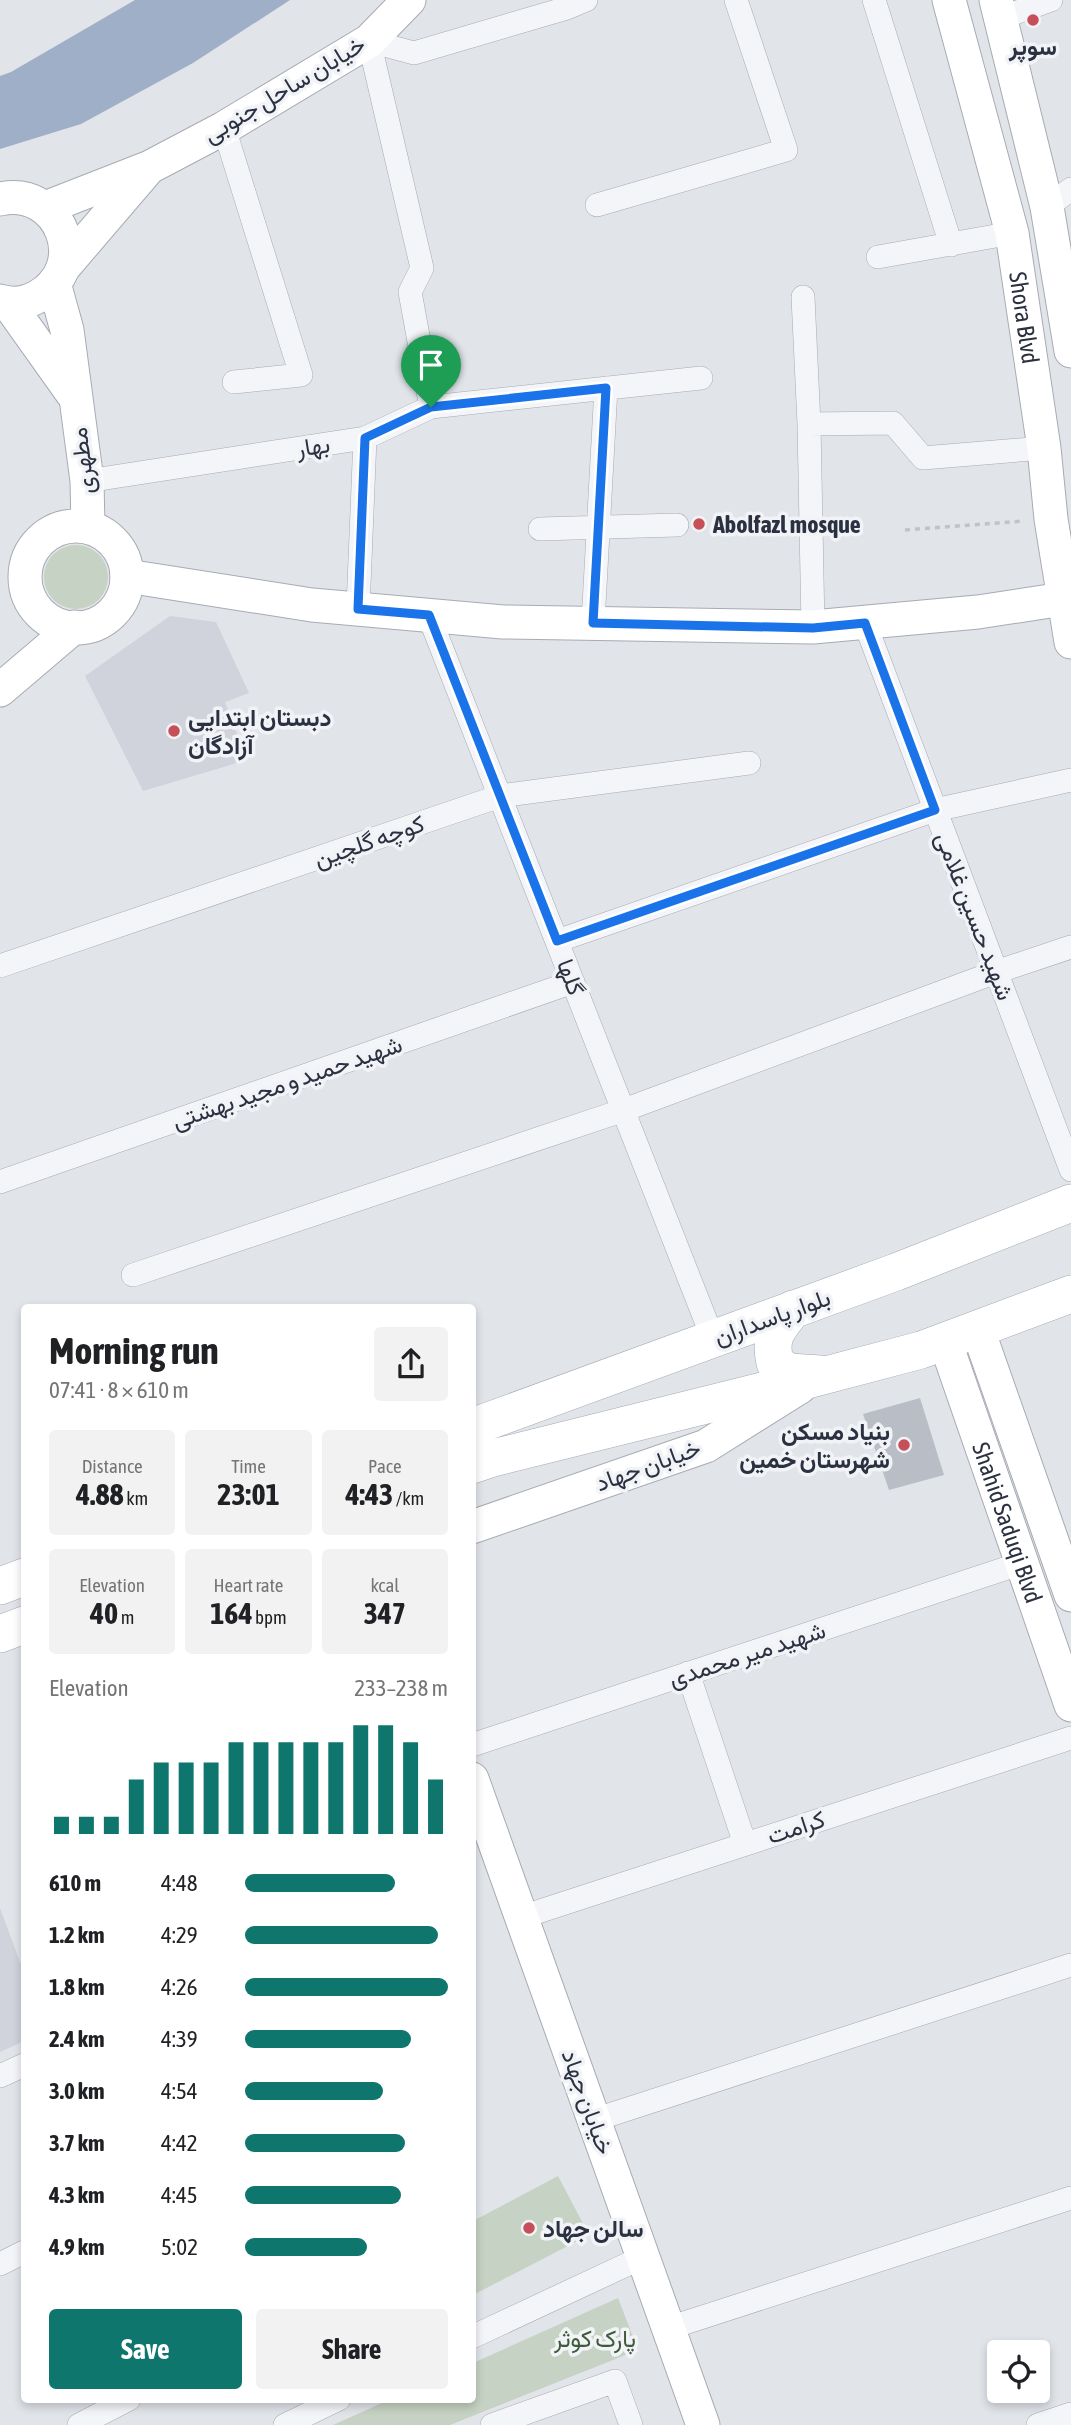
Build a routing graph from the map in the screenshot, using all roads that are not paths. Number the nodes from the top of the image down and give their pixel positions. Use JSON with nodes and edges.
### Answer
{"nodes":[{"id":1,"x":409,"y":0,"type":"edge"},
{"id":2,"x":586,"y":0,"type":"edge"},
{"id":3,"x":736,"y":0,"type":"edge"},
{"id":4,"x":874,"y":0,"type":"edge"},
{"id":5,"x":949,"y":0,"type":"edge"},
{"id":6,"x":1051,"y":0,"type":"edge"},
{"id":7,"x":998,"y":9,"type":"edge"},
{"id":8,"x":369,"y":41,"type":"junction"},
{"id":9,"x":224,"y":128,"type":"junction"},
{"id":10,"x":150,"y":167,"type":"junction"},
{"id":11,"x":1059,"y":198,"type":"edge"},
{"id":12,"x":0,"y":199,"type":"edge"},
{"id":13,"x":597,"y":205,"type":"dead end"},
{"id":14,"x":45,"y":208,"type":"junction"},
{"id":15,"x":1012,"y":233,"type":"junction"},
{"id":16,"x":951,"y":245,"type":"junction"},
{"id":17,"x":878,"y":257,"type":"dead end"},
{"id":18,"x":59,"y":275,"type":"junction"},
{"id":19,"x":803,"y":297,"type":"dead end"},
{"id":20,"x":4,"y":302,"type":"edge"},
{"id":21,"x":1067,"y":306,"type":"edge"},
{"id":22,"x":1071,"y":351,"type":"edge"},
{"id":23,"x":701,"y":378,"type":"dead end"},
{"id":24,"x":234,"y":382,"type":"dead end"},
{"id":25,"x":606,"y":388,"type":"junction"},
{"id":26,"x":74,"y":395,"type":"junction"},
{"id":27,"x":431,"y":407,"type":"junction"},
{"id":28,"x":808,"y":424,"type":"junction"},
{"id":29,"x":365,"y":438,"type":"junction"},
{"id":30,"x":1044,"y":448,"type":"junction"},
{"id":31,"x":87,"y":481,"type":"junction"},
{"id":32,"x":677,"y":525,"type":"dead end"},
{"id":33,"x":88,"y":527,"type":"junction"},
{"id":34,"x":598,"y":527,"type":"junction"},
{"id":35,"x":540,"y":529,"type":"dead end"},
{"id":36,"x":25,"y":571,"type":"junction"},
{"id":37,"x":127,"y":576,"type":"junction"},
{"id":38,"x":0,"y":599,"type":"edge"},
{"id":39,"x":1063,"y":599,"type":"junction"},
{"id":40,"x":358,"y":609,"type":"junction"},
{"id":41,"x":429,"y":615,"type":"junction"},
{"id":42,"x":593,"y":623,"type":"junction"},
{"id":43,"x":865,"y":623,"type":"junction"},
{"id":44,"x":74,"y":628,"type":"junction"},
{"id":45,"x":813,"y":628,"type":"junction"},
{"id":46,"x":1071,"y":642,"type":"edge"},
{"id":47,"x":0,"y":691,"type":"edge"},
{"id":48,"x":749,"y":763,"type":"dead end"},
{"id":49,"x":1071,"y":780,"type":"edge"},
{"id":50,"x":500,"y":796,"type":"junction"},
{"id":51,"x":935,"y":810,"type":"junction"},
{"id":52,"x":557,"y":941,"type":"junction"},
{"id":53,"x":1071,"y":947,"type":"edge"},
{"id":54,"x":0,"y":966,"type":"edge"},
{"id":55,"x":996,"y":972,"type":"junction"},
{"id":56,"x":573,"y":982,"type":"junction"},
{"id":57,"x":624,"y":1110,"type":"junction"},
{"id":58,"x":1071,"y":1170,"type":"edge"},
{"id":59,"x":0,"y":1182,"type":"edge"},
{"id":60,"x":1071,"y":1203,"type":"edge"},
{"id":61,"x":133,"y":1275,"type":"dead end"},
{"id":62,"x":1071,"y":1294,"type":"edge"},
{"id":63,"x":793,"y":1309,"type":"junction"},
{"id":64,"x":962,"y":1335,"type":"junction"},
{"id":65,"x":713,"y":1339,"type":"junction"},
{"id":66,"x":655,"y":1360,"type":"junction"},
{"id":67,"x":820,"y":1377,"type":"junction"},
{"id":68,"x":665,"y":1416,"type":"junction"},
{"id":69,"x":476,"y":1426,"type":"edge"},
{"id":70,"x":476,"y":1464,"type":"edge"},
{"id":71,"x":476,"y":1526,"type":"edge"},
{"id":72,"x":1063,"y":1548,"type":"edge"},
{"id":73,"x":1022,"y":1563,"type":"junction"},
{"id":74,"x":21,"y":1578,"type":"edge"},
{"id":75,"x":0,"y":1586,"type":"edge"},
{"id":76,"x":1071,"y":1595,"type":"edge"},
{"id":77,"x":21,"y":1626,"type":"edge"},
{"id":78,"x":0,"y":1634,"type":"edge"},
{"id":79,"x":688,"y":1673,"type":"junction"},
{"id":80,"x":1071,"y":1705,"type":"edge"},
{"id":81,"x":1071,"y":1738,"type":"edge"},
{"id":82,"x":476,"y":1744,"type":"edge"},
{"id":83,"x":476,"y":1790,"type":"edge"},
{"id":84,"x":746,"y":1844,"type":"junction"},
{"id":85,"x":522,"y":1917,"type":"junction"},
{"id":86,"x":1071,"y":1965,"type":"edge"},
{"id":87,"x":21,"y":2066,"type":"edge"},
{"id":88,"x":0,"y":2076,"type":"edge"},
{"id":89,"x":594,"y":2120,"type":"junction"},
{"id":90,"x":1071,"y":2198,"type":"edge"},
{"id":91,"x":21,"y":2254,"type":"edge"},
{"id":92,"x":643,"y":2257,"type":"junction"},
{"id":93,"x":0,"y":2264,"type":"edge"},
{"id":94,"x":669,"y":2328,"type":"junction"},
{"id":95,"x":476,"y":2335,"type":"edge"},
{"id":96,"x":121,"y":2403,"type":"edge"},
{"id":97,"x":332,"y":2403,"type":"edge"},
{"id":98,"x":1071,"y":2414,"type":"edge"},
{"id":99,"x":79,"y":2425,"type":"edge"},
{"id":100,"x":285,"y":2425,"type":"edge"},
{"id":101,"x":492,"y":2425,"type":"edge"},
{"id":102,"x":631,"y":2425,"type":"edge"},
{"id":103,"x":703,"y":2425,"type":"edge"},
{"id":104,"x":1038,"y":2425,"type":"edge"}],
"edges":[{"from":1,"to":8,"type":"street","name":"خیابان ساحل جنوبی"},
{"from":2,"to":8,"type":"street"},
{"from":3,"to":13,"type":"street"},
{"from":4,"to":16,"type":"street"},
{"from":5,"to":15,"type":"street","name":"Shora Blvd"},
{"from":6,"to":7,"type":"street"},
{"from":7,"to":11,"type":"street","name":"Shora Blvd"},
{"from":8,"to":9,"type":"street","name":"خیابان ساحل جنوبی"},
{"from":8,"to":27,"type":"street"},
{"from":9,"to":10,"type":"street","name":"خیابان ساحل جنوبی"},
{"from":9,"to":24,"type":"street"},
{"from":10,"to":14,"type":"street","name":"خیابان ساحل جنوبی"},
{"from":10,"to":18,"type":"street"},
{"from":11,"to":21,"type":"street","name":"Shora Blvd"},
{"from":12,"to":14,"type":"street"},
{"from":14,"to":18,"type":"street","name":"مطهری"},
{"from":15,"to":16,"type":"street"},
{"from":15,"to":30,"type":"street","name":"Shora Blvd"},
{"from":16,"to":17,"type":"street"},
{"from":18,"to":20,"type":"street"},
{"from":18,"to":26,"type":"street","name":"مطهری"},
{"from":19,"to":28,"type":"street"},
{"from":20,"to":26,"type":"street","name":"مطهری"},
{"from":21,"to":22,"type":"street","name":"Shora Blvd"},
{"from":23,"to":25,"type":"street","name":"بهار"},
{"from":25,"to":27,"type":"street","name":"بهار"},
{"from":25,"to":34,"type":"street"},
{"from":26,"to":31,"type":"street","name":"مطهری"},
{"from":27,"to":29,"type":"street","name":"بهار"},
{"from":28,"to":30,"type":"street"},
{"from":28,"to":45,"type":"street"},
{"from":29,"to":31,"type":"street","name":"بهار"},
{"from":29,"to":40,"type":"street"},
{"from":30,"to":39,"type":"street","name":"Shora Blvd"},
{"from":31,"to":33,"type":"street","name":"مطهری"},
{"from":32,"to":34,"type":"street"},
{"from":33,"to":36,"type":"street"},
{"from":33,"to":37,"type":"street"},
{"from":34,"to":35,"type":"street"},
{"from":34,"to":42,"type":"street"},
{"from":36,"to":38,"type":"street"},
{"from":36,"to":44,"type":"street"},
{"from":37,"to":40,"type":"street"},
{"from":37,"to":44,"type":"street"},
{"from":39,"to":43,"type":"street"},
{"from":39,"to":46,"type":"street","name":"Shora Blvd"},
{"from":40,"to":41,"type":"street"},
{"from":41,"to":42,"type":"street"},
{"from":41,"to":50,"type":"street","name":"گلها"},
{"from":42,"to":45,"type":"street"},
{"from":43,"to":45,"type":"street"},
{"from":43,"to":51,"type":"street","name":"شهید حسین غلامی"},
{"from":44,"to":47,"type":"street"},
{"from":48,"to":50,"type":"street","name":"کوچه گلچین"},
{"from":49,"to":51,"type":"street"},
{"from":50,"to":52,"type":"street","name":"گلها"},
{"from":50,"to":54,"type":"street","name":"کوچه گلچین"},
{"from":51,"to":52,"type":"street"},
{"from":51,"to":55,"type":"street","name":"شهید حسین غلامی"},
{"from":52,"to":56,"type":"street","name":"گلها"},
{"from":53,"to":55,"type":"street"},
{"from":55,"to":57,"type":"street"},
{"from":55,"to":58,"type":"street","name":"شهید حسین غلامی"},
{"from":56,"to":57,"type":"street","name":"گلها"},
{"from":56,"to":59,"type":"street","name":"شهید حمید و مجید بهشتی"},
{"from":57,"to":61,"type":"street"},
{"from":57,"to":65,"type":"street","name":"گلها"},
{"from":60,"to":63,"type":"main road","name":"بلوار پاسداران"},
{"from":62,"to":64,"type":"main road"},
{"from":63,"to":65,"type":"main road","name":"بلوار پاسداران"},
{"from":63,"to":67,"type":"main road"},
{"from":64,"to":67,"type":"main road"},
{"from":64,"to":72,"type":"street","name":"Shahid Saduqi Blvd"},
{"from":64,"to":73,"type":"street","name":"Shahid Saduqi Blvd"},
{"from":65,"to":66,"type":"main road","name":"بلوار پاسداران"},
{"from":66,"to":68,"type":"main road"},
{"from":66,"to":69,"type":"main road","name":"بلوار پاسداران"},
{"from":67,"to":68,"type":"main road"},
{"from":67,"to":71,"type":"street","name":"خیابان جهاد"},
{"from":68,"to":70,"type":"main road"},
{"from":72,"to":76,"type":"street","name":"Shahid Saduqi Blvd"},
{"from":73,"to":79,"type":"street","name":"شهید میر محمدی"},
{"from":73,"to":80,"type":"street","name":"Shahid Saduqi Blvd"},
{"from":74,"to":75,"type":"main road"},
{"from":77,"to":78,"type":"main road"},
{"from":79,"to":82,"type":"street","name":"شهید میر محمدی"},
{"from":79,"to":84,"type":"street"},
{"from":81,"to":84,"type":"street","name":"کرامت"},
{"from":83,"to":85,"type":"street","name":"خیابان جهاد"},
{"from":84,"to":85,"type":"street","name":"کرامت"},
{"from":85,"to":89,"type":"street","name":"خیابان جهاد"},
{"from":86,"to":89,"type":"street"},
{"from":87,"to":88,"type":"street"},
{"from":89,"to":92,"type":"street","name":"خیابان جهاد"},
{"from":90,"to":94,"type":"street"},
{"from":91,"to":93,"type":"street"},
{"from":92,"to":94,"type":"street","name":"خیابان جهاد"},
{"from":92,"to":95,"type":"street"},
{"from":94,"to":103,"type":"street","name":"خیابان جهاد"},
{"from":96,"to":99,"type":"street"},
{"from":97,"to":100,"type":"street"},
{"from":98,"to":104,"type":"street"},
{"from":101,"to":102,"type":"street"}]}
